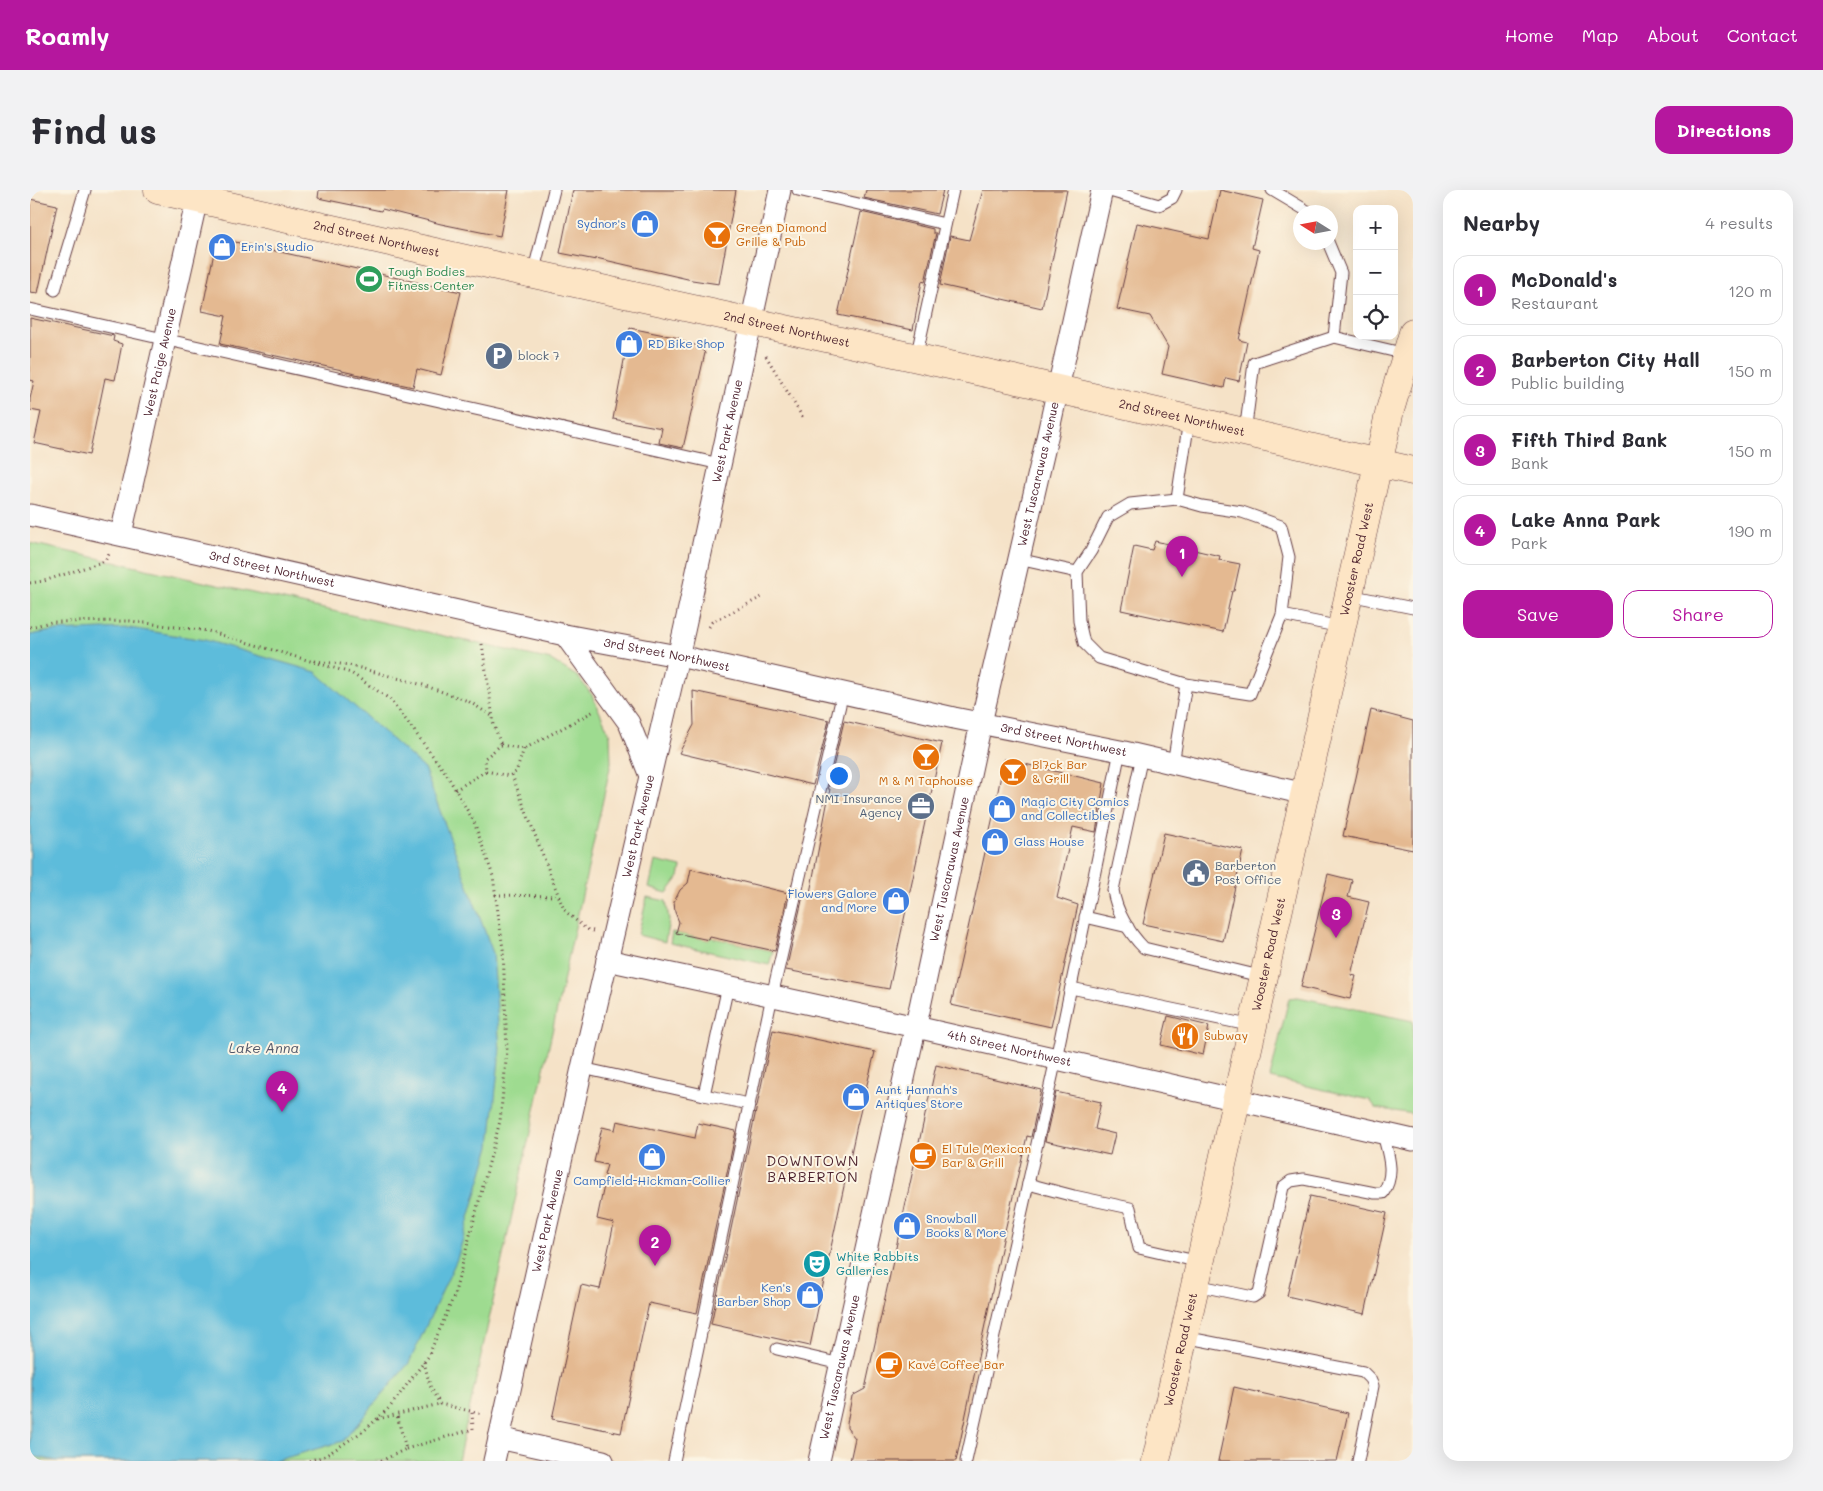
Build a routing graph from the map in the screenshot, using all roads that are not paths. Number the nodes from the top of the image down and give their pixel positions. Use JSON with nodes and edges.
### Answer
{"nodes":[{"id":1,"x":85,"y":190,"type":"edge"},
{"id":2,"x":158,"y":190,"type":"edge"},
{"id":3,"x":554,"y":190,"type":"edge"},
{"id":4,"x":780,"y":190,"type":"edge"},
{"id":5,"x":798,"y":190,"type":"edge"},
{"id":6,"x":952,"y":190,"type":"edge"},
{"id":7,"x":1102,"y":190,"type":"edge"},
{"id":8,"x":1106,"y":190,"type":"edge"},
{"id":9,"x":1176,"y":190,"type":"edge"},
{"id":10,"x":1272,"y":190,"type":"edge"},
{"id":11,"x":198,"y":194,"type":"edge"},
{"id":12,"x":1297,"y":205,"type":"edge"},
{"id":13,"x":945,"y":224,"type":"junction"},
{"id":14,"x":1331,"y":250,"type":"edge"},
{"id":15,"x":533,"y":274,"type":"junction"},
{"id":16,"x":55,"y":290,"type":"dead end"},
{"id":17,"x":30,"y":309,"type":"edge"},
{"id":18,"x":762,"y":324,"type":"junction"},
{"id":19,"x":1334,"y":337,"type":"junction"},
{"id":20,"x":166,"y":339,"type":"junction"},
{"id":21,"x":1410,"y":344,"type":"edge"},
{"id":22,"x":916,"y":358,"type":"junction"},
{"id":23,"x":1058,"y":389,"type":"junction"},
{"id":24,"x":1189,"y":420,"type":"junction"},
{"id":25,"x":1245,"y":432,"type":"junction"},
{"id":26,"x":720,"y":464,"type":"junction"},
{"id":27,"x":1378,"y":464,"type":"junction"},
{"id":28,"x":1413,"y":471,"type":"edge"},
{"id":29,"x":1177,"y":499,"type":"junction"},
{"id":30,"x":30,"y":515,"type":"edge"},
{"id":31,"x":121,"y":534,"type":"junction"},
{"id":32,"x":1018,"y":559,"type":"junction"},
{"id":33,"x":1077,"y":572,"type":"junction"},
{"id":34,"x":1349,"y":595,"type":"junction"},
{"id":35,"x":1413,"y":608,"type":"edge"},
{"id":36,"x":1282,"y":615,"type":"junction"},
{"id":37,"x":1342,"y":627,"type":"junction"},
{"id":38,"x":565,"y":635,"type":"junction"},
{"id":39,"x":688,"y":658,"type":"junction"},
{"id":40,"x":1186,"y":684,"type":"junction"},
{"id":41,"x":843,"y":692,"type":"junction"},
{"id":42,"x":981,"y":723,"type":"junction"},
{"id":43,"x":1120,"y":751,"type":"junction"},
{"id":44,"x":1142,"y":756,"type":"junction"},
{"id":45,"x":1173,"y":764,"type":"junction"},
{"id":46,"x":650,"y":776,"type":"junction"},
{"id":47,"x":1305,"y":794,"type":"junction"},
{"id":48,"x":1085,"y":917,"type":"junction"},
{"id":49,"x":1128,"y":926,"type":"junction"},
{"id":50,"x":607,"y":960,"type":"junction"},
{"id":51,"x":1264,"y":977,"type":"junction"},
{"id":52,"x":728,"y":986,"type":"junction"},
{"id":53,"x":1071,"y":988,"type":"junction"},
{"id":54,"x":772,"y":996,"type":"junction"},
{"id":55,"x":1253,"y":1026,"type":"junction"},
{"id":56,"x":916,"y":1027,"type":"junction"},
{"id":57,"x":1056,"y":1059,"type":"junction"},
{"id":58,"x":582,"y":1068,"type":"junction"},
{"id":59,"x":704,"y":1095,"type":"junction"},
{"id":60,"x":1236,"y":1101,"type":"junction"},
{"id":61,"x":749,"y":1104,"type":"junction"},
{"id":62,"x":1384,"y":1134,"type":"junction"},
{"id":63,"x":1413,"y":1140,"type":"edge"},
{"id":64,"x":1028,"y":1184,"type":"junction"},
{"id":65,"x":1198,"y":1273,"type":"junction"},
{"id":66,"x":1184,"y":1337,"type":"junction"},
{"id":67,"x":777,"y":1350,"type":"dead end"},
{"id":68,"x":841,"y":1364,"type":"junction"},
{"id":69,"x":501,"y":1429,"type":"junction"},
{"id":70,"x":494,"y":1461,"type":"edge"},
{"id":71,"x":603,"y":1461,"type":"edge"},
{"id":72,"x":674,"y":1461,"type":"edge"},
{"id":73,"x":819,"y":1461,"type":"edge"},
{"id":74,"x":966,"y":1461,"type":"edge"},
{"id":75,"x":1156,"y":1461,"type":"edge"},
{"id":76,"x":1358,"y":1461,"type":"edge"}],
"edges":[{"from":1,"to":16,"type":"lane"},
{"from":2,"to":11,"type":"street","name":"2nd Street Northwest"},
{"from":3,"to":15,"type":"lane"},
{"from":4,"to":18,"type":"street","name":"West Park Avenue"},
{"from":5,"to":13,"type":"lane"},
{"from":6,"to":13,"type":"lane"},
{"from":7,"to":23,"type":"street","name":"West Tuscarawas Avenue"},
{"from":8,"to":9,"type":"lane"},
{"from":10,"to":12,"type":"lane"},
{"from":11,"to":15,"type":"street","name":"2nd Street Northwest"},
{"from":11,"to":20,"type":"street","name":"West Paige Avenue"},
{"from":13,"to":22,"type":"lane"},
{"from":14,"to":19,"type":"lane"},
{"from":15,"to":18,"type":"street","name":"2nd Street Northwest"},
{"from":17,"to":20,"type":"lane"},
{"from":18,"to":22,"type":"street","name":"2nd Street Northwest"},
{"from":18,"to":26,"type":"street","name":"West Park Avenue"},
{"from":19,"to":21,"type":"lane"},
{"from":19,"to":25,"type":"lane"},
{"from":20,"to":26,"type":"lane"},
{"from":20,"to":31,"type":"street","name":"West Paige Avenue"},
{"from":21,"to":27,"type":"street","name":"Wooster Road West"},
{"from":22,"to":23,"type":"street","name":"2nd Street Northwest"},
{"from":23,"to":24,"type":"street","name":"2nd Street Northwest"},
{"from":23,"to":32,"type":"street","name":"West Tuscarawas Avenue"},
{"from":24,"to":25,"type":"street","name":"2nd Street Northwest"},
{"from":24,"to":29,"type":"lane"},
{"from":25,"to":27,"type":"street","name":"2nd Street Northwest"},
{"from":26,"to":39,"type":"street","name":"West Park Avenue"},
{"from":27,"to":28,"type":"street","name":"2nd Street Northwest"},
{"from":27,"to":34,"type":"street","name":"Wooster Road West"},
{"from":29,"to":33,"type":"lane"},
{"from":29,"to":36,"type":"lane"},
{"from":30,"to":31,"type":"street","name":"3rd Street Northwest"},
{"from":31,"to":38,"type":"street","name":"3rd Street Northwest"},
{"from":32,"to":33,"type":"lane"},
{"from":32,"to":42,"type":"street","name":"West Tuscarawas Avenue"},
{"from":33,"to":40,"type":"lane"},
{"from":34,"to":35,"type":"lane"},
{"from":34,"to":37,"type":"street","name":"Wooster Road West"},
{"from":36,"to":37,"type":"lane"},
{"from":36,"to":40,"type":"lane"},
{"from":37,"to":47,"type":"street","name":"Wooster Road West"},
{"from":38,"to":39,"type":"street","name":"3rd Street Northwest"},
{"from":38,"to":46,"type":"street"},
{"from":39,"to":41,"type":"street","name":"3rd Street Northwest"},
{"from":39,"to":46,"type":"street","name":"West Park Avenue"},
{"from":40,"to":45,"type":"lane"},
{"from":41,"to":42,"type":"street","name":"3rd Street Northwest"},
{"from":41,"to":54,"type":"lane"},
{"from":42,"to":43,"type":"street","name":"3rd Street Northwest"},
{"from":42,"to":56,"type":"street","name":"West Tuscarawas Avenue"},
{"from":43,"to":44,"type":"street","name":"3rd Street Northwest"},
{"from":43,"to":48,"type":"lane"},
{"from":44,"to":45,"type":"street","name":"3rd Street Northwest"},
{"from":44,"to":49,"type":"lane"},
{"from":45,"to":47,"type":"street","name":"3rd Street Northwest"},
{"from":46,"to":50,"type":"street","name":"West Park Avenue"},
{"from":47,"to":51,"type":"street","name":"Wooster Road West"},
{"from":48,"to":49,"type":"lane"},
{"from":48,"to":53,"type":"lane"},
{"from":49,"to":51,"type":"lane"},
{"from":50,"to":52,"type":"street","name":"4th Street Northwest"},
{"from":50,"to":58,"type":"street","name":"West Park Avenue"},
{"from":51,"to":55,"type":"street","name":"Wooster Road West"},
{"from":52,"to":54,"type":"street","name":"4th Street Northwest"},
{"from":52,"to":59,"type":"lane"},
{"from":53,"to":55,"type":"lane"},
{"from":53,"to":57,"type":"lane"},
{"from":54,"to":56,"type":"street","name":"4th Street Northwest"},
{"from":54,"to":61,"type":"lane"},
{"from":55,"to":60,"type":"street","name":"Wooster Road West"},
{"from":56,"to":57,"type":"street","name":"4th Street Northwest"},
{"from":56,"to":68,"type":"street","name":"West Tuscarawas Avenue"},
{"from":57,"to":60,"type":"street","name":"4th Street Northwest"},
{"from":57,"to":64,"type":"lane"},
{"from":58,"to":59,"type":"lane"},
{"from":58,"to":69,"type":"street","name":"West Park Avenue"},
{"from":59,"to":61,"type":"lane"},
{"from":60,"to":62,"type":"street","name":"4th Street Northwest"},
{"from":60,"to":65,"type":"street","name":"Wooster Road West"},
{"from":61,"to":72,"type":"lane"},
{"from":62,"to":63,"type":"street","name":"4th Street Northwest"},
{"from":62,"to":65,"type":"lane"},
{"from":64,"to":65,"type":"lane"},
{"from":64,"to":74,"type":"lane"},
{"from":65,"to":66,"type":"street","name":"Wooster Road West"},
{"from":66,"to":75,"type":"street","name":"Wooster Road West"},
{"from":66,"to":76,"type":"lane"},
{"from":67,"to":68,"type":"lane"},
{"from":68,"to":73,"type":"street","name":"West Tuscarawas Avenue"},
{"from":69,"to":70,"type":"street","name":"West Park Avenue"},
{"from":69,"to":71,"type":"street"}]}
